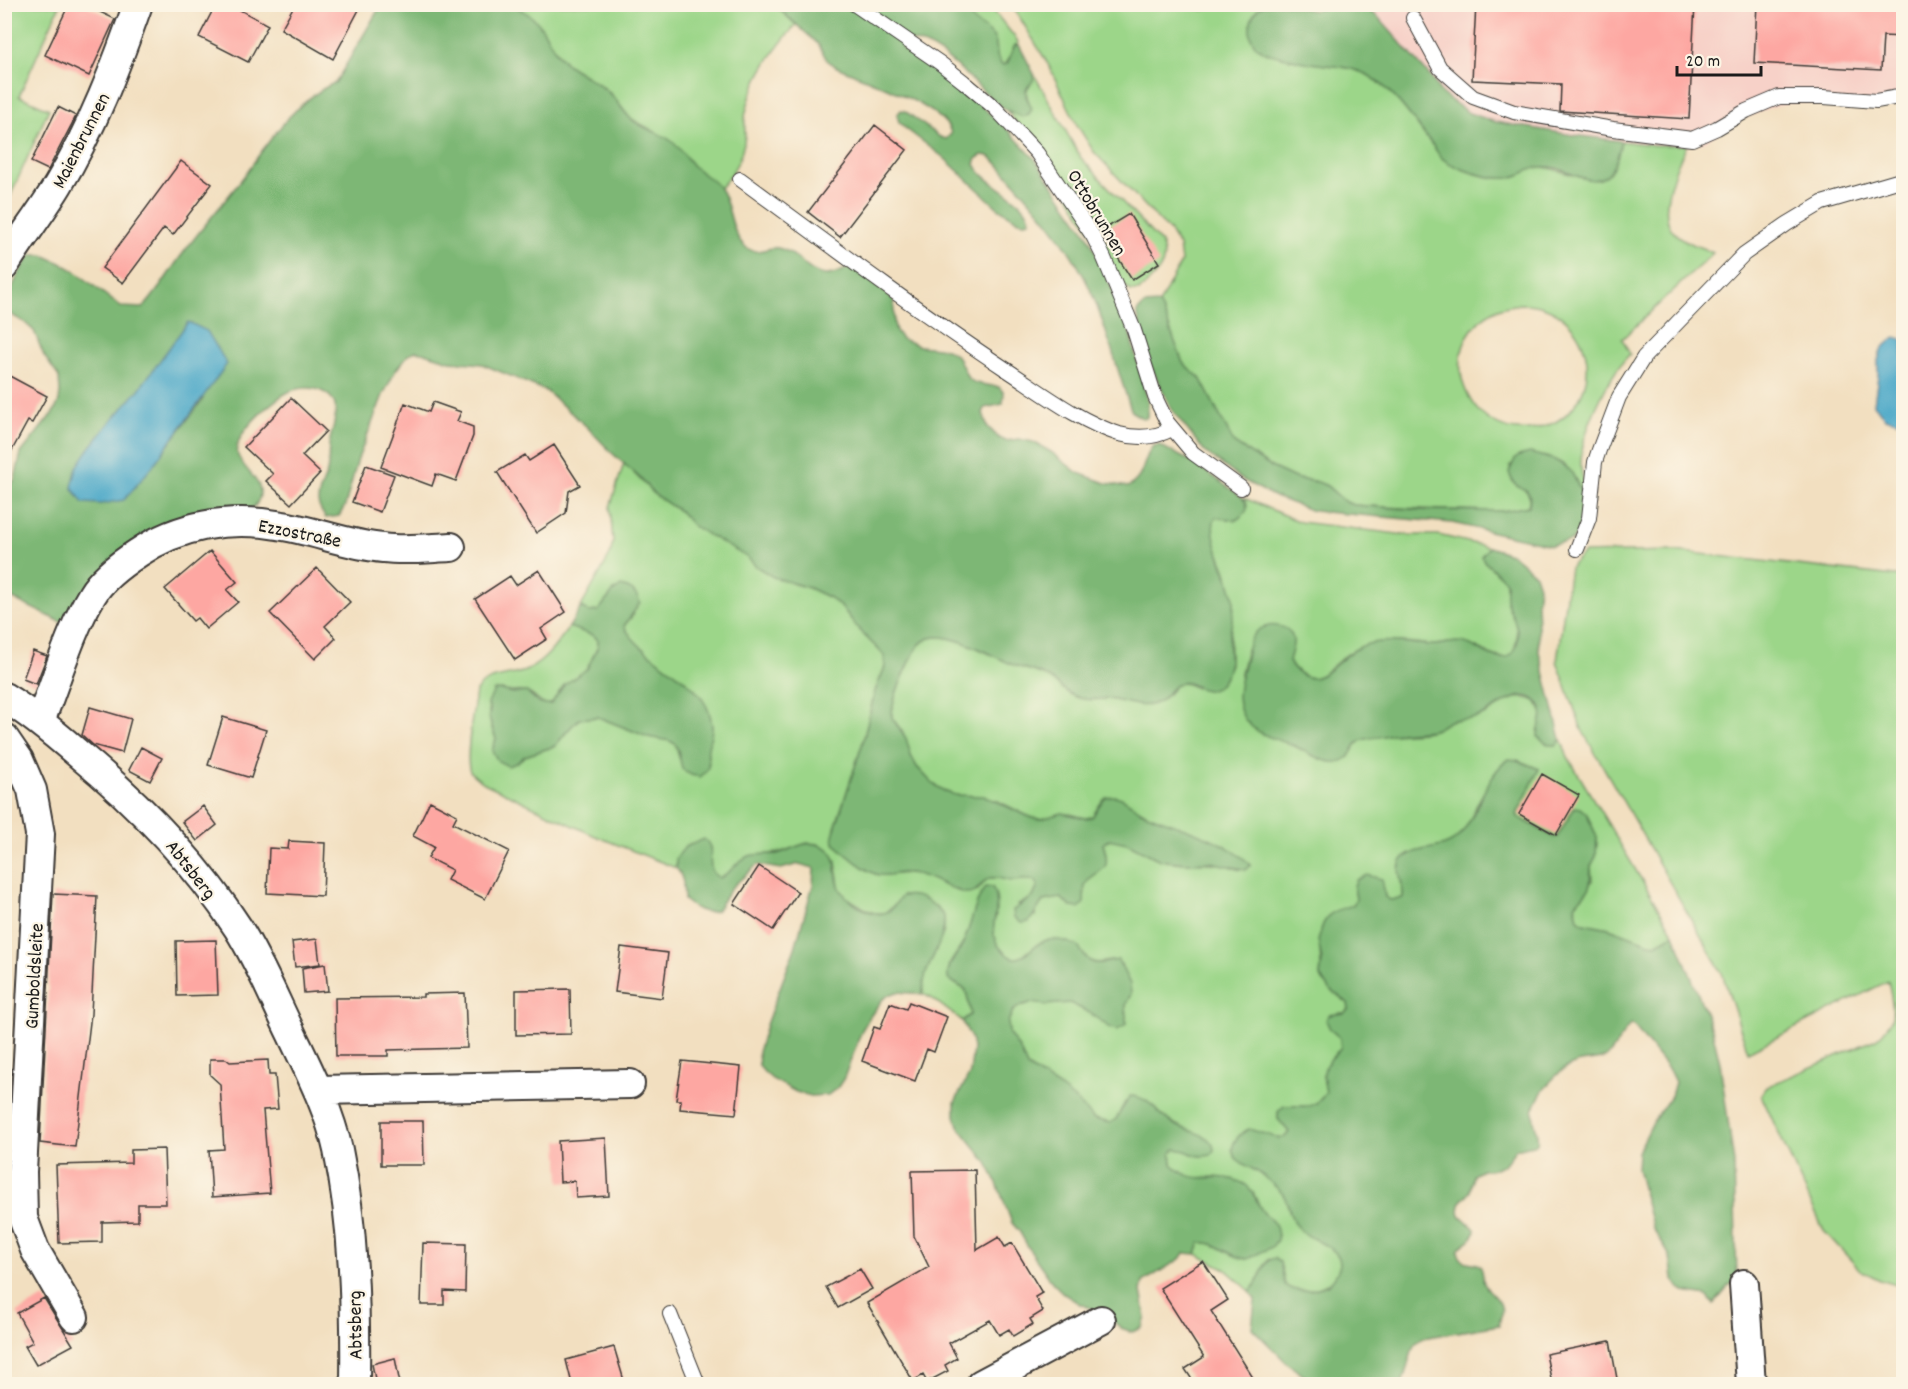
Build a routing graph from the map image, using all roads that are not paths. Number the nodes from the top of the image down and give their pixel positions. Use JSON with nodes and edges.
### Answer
{"nodes":[{"id":1,"x":138,"y":4,"type":"edge"},
{"id":2,"x":854,"y":4,"type":"edge"},
{"id":3,"x":1413,"y":18,"type":"dead end"},
{"id":4,"x":1904,"y":96,"type":"edge"},
{"id":5,"x":740,"y":179,"type":"dead end"},
{"id":6,"x":1904,"y":179,"type":"edge"},
{"id":7,"x":4,"y":266,"type":"edge"},
{"id":8,"x":1172,"y":429,"type":"junction"},
{"id":9,"x":1241,"y":488,"type":"dead end"},
{"id":10,"x":451,"y":547,"type":"dead end"},
{"id":11,"x":1577,"y":549,"type":"dead end"},
{"id":12,"x":4,"y":697,"type":"edge"},
{"id":13,"x":40,"y":721,"type":"junction"},
{"id":14,"x":4,"y":738,"type":"edge"},
{"id":15,"x":630,"y":1084,"type":"dead end"},
{"id":16,"x":318,"y":1090,"type":"junction"},
{"id":17,"x":1744,"y":1284,"type":"dead end"},
{"id":18,"x":670,"y":1314,"type":"dead end"},
{"id":19,"x":74,"y":1317,"type":"dead end"},
{"id":20,"x":1101,"y":1320,"type":"dead end"},
{"id":21,"x":355,"y":1384,"type":"edge"},
{"id":22,"x":698,"y":1384,"type":"edge"},
{"id":23,"x":981,"y":1384,"type":"edge"},
{"id":24,"x":1751,"y":1384,"type":"edge"}],
"edges":[{"from":1,"to":7,"type":"street","name":"Maienbrunnen"},
{"from":2,"to":8,"type":"lane","name":"Ottobrunnen"},
{"from":3,"to":4,"type":"lane"},
{"from":5,"to":8,"type":"lane"},
{"from":6,"to":11,"type":"lane"},
{"from":8,"to":9,"type":"lane","name":"Ottobrunnen"},
{"from":10,"to":13,"type":"street","name":"Ezzostraße"},
{"from":12,"to":13,"type":"street","name":"Abtsberg"},
{"from":13,"to":16,"type":"street","name":"Abtsberg"},
{"from":14,"to":19,"type":"street","name":"Gumboldsleite"},
{"from":15,"to":16,"type":"street"},
{"from":16,"to":21,"type":"street","name":"Abtsberg"},
{"from":17,"to":24,"type":"street"},
{"from":18,"to":22,"type":"lane"},
{"from":20,"to":23,"type":"street"}]}
